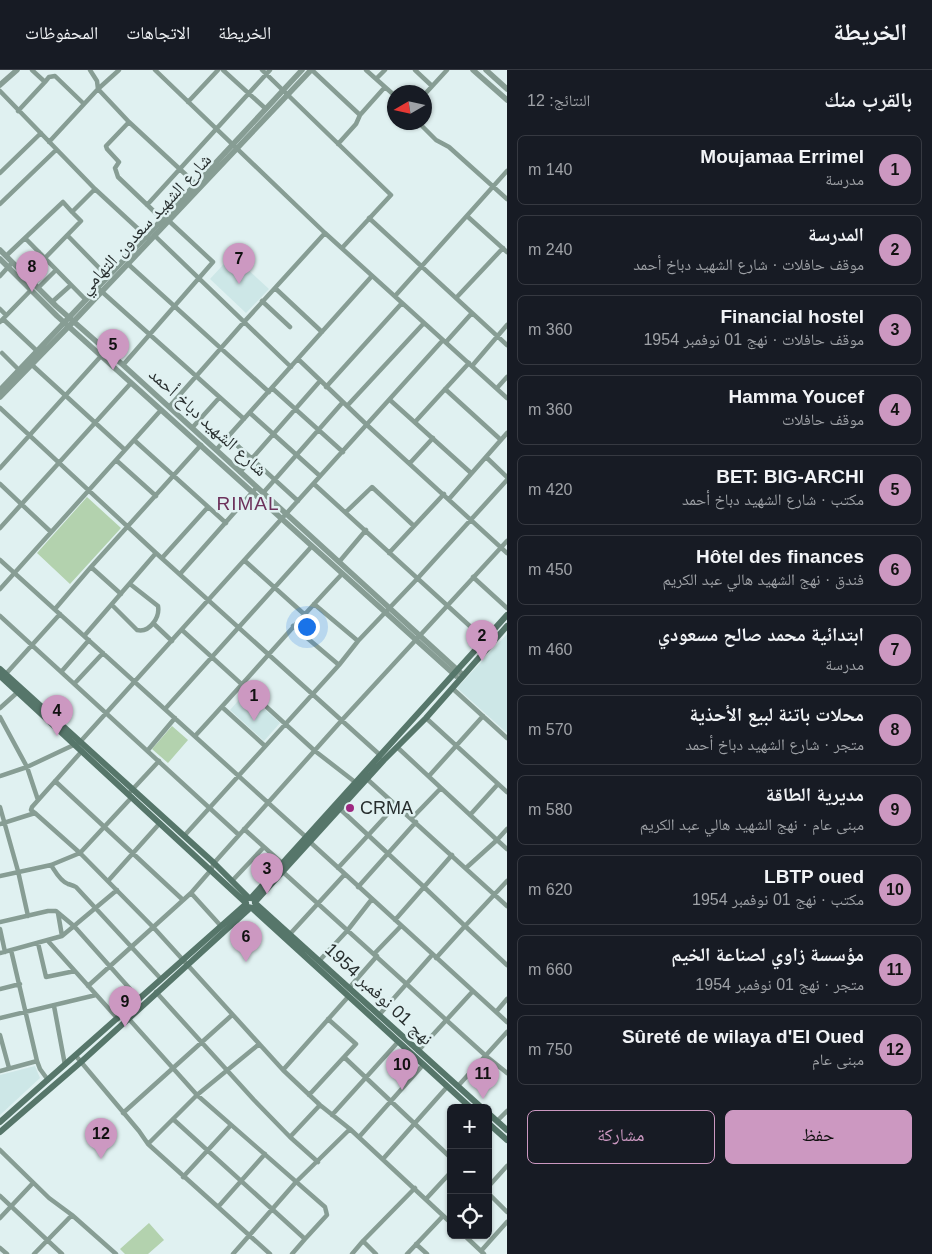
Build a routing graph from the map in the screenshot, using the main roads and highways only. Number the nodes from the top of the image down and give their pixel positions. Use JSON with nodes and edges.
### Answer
{"nodes":[{"id":1,"x":507,"y":615,"type":"edge"},
{"id":2,"x":507,"y":626,"type":"edge"},
{"id":3,"x":2,"y":674,"type":"edge"},
{"id":4,"x":458,"y":675,"type":"junction"},
{"id":5,"x":78,"y":743,"type":"junction"},
{"id":6,"x":131,"y":794,"type":"junction"},
{"id":7,"x":182,"y":839,"type":"junction"},
{"id":8,"x":308,"y":840,"type":"junction"},
{"id":9,"x":251,"y":903,"type":"junction"},
{"id":10,"x":184,"y":963,"type":"junction"},
{"id":11,"x":336,"y":981,"type":"junction"},
{"id":12,"x":466,"y":1104,"type":"edge"},
{"id":13,"x":478,"y":1104,"type":"edge"},
{"id":14,"x":0,"y":1122,"type":"edge"},
{"id":15,"x":492,"y":1125,"type":"edge"},
{"id":16,"x":492,"y":1126,"type":"edge"},
{"id":17,"x":507,"y":1130,"type":"edge"},
{"id":18,"x":0,"y":1132,"type":"edge"},
{"id":19,"x":507,"y":1140,"type":"edge"}],
"edges":[{"from":1,"to":4,"type":"main road"},
{"from":2,"to":4,"type":"main road"},
{"from":3,"to":5,"type":"main road"},
{"from":4,"to":8,"type":"main road"},
{"from":4,"to":8,"type":"main road"},
{"from":5,"to":6,"type":"main road"},
{"from":5,"to":6,"type":"main road"},
{"from":6,"to":7,"type":"main road"},
{"from":6,"to":7,"type":"main road"},
{"from":7,"to":9,"type":"main road"},
{"from":7,"to":9,"type":"main road"},
{"from":8,"to":9,"type":"main road"},
{"from":8,"to":9,"type":"main road"},
{"from":9,"to":10,"type":"main road"},
{"from":9,"to":10,"type":"main road"},
{"from":9,"to":11,"type":"main road","name":"نهج 01 نوفمبر 1954"},
{"from":9,"to":11,"type":"main road","name":"نهج 01 نوفمبر 1954"},
{"from":10,"to":14,"type":"main road"},
{"from":10,"to":18,"type":"main road"},
{"from":11,"to":12,"type":"main road","name":"نهج 01 نوفمبر 1954"},
{"from":11,"to":13,"type":"main road","name":"نهج 01 نوفمبر 1954"},
{"from":15,"to":17,"type":"main road"},
{"from":16,"to":19,"type":"main road"}]}
